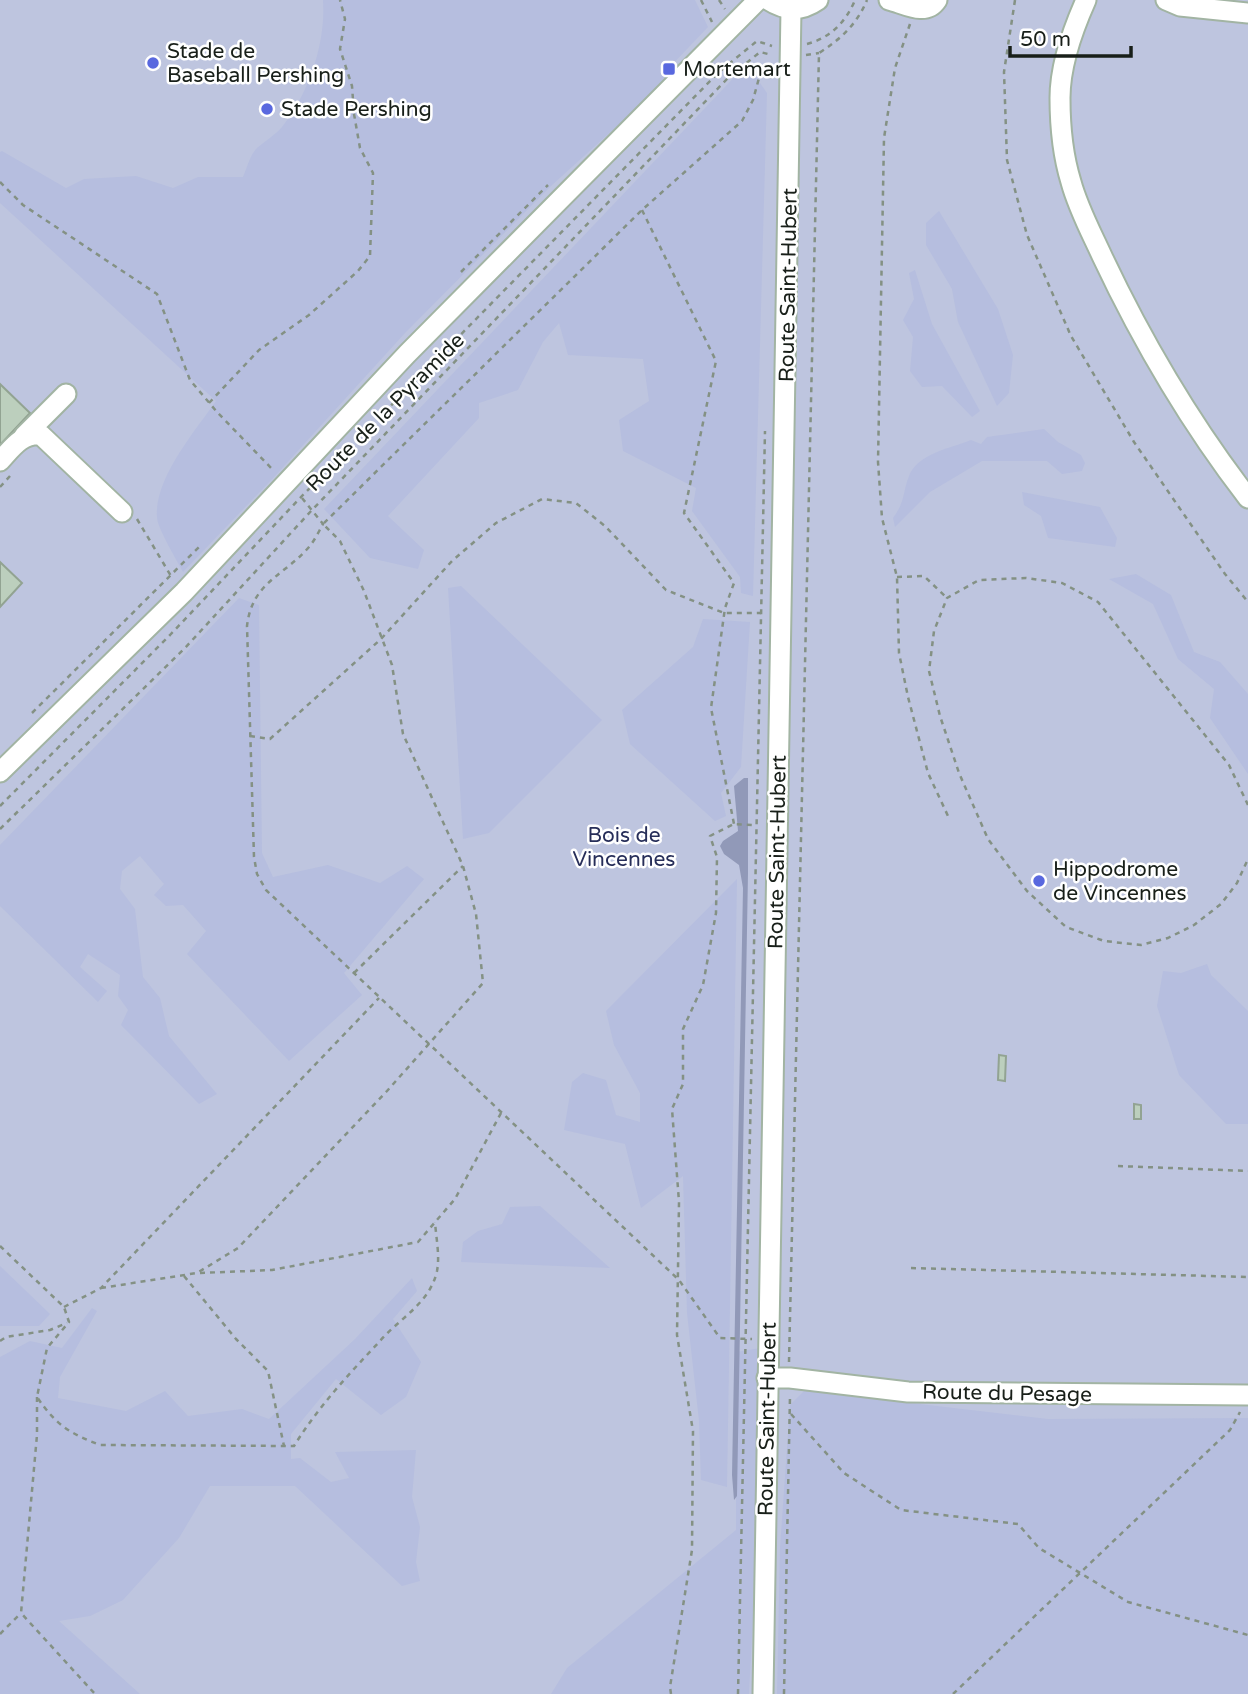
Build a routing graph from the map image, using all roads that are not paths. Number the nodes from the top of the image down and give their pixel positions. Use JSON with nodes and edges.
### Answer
{"nodes":[{"id":1,"x":758,"y":0,"type":"edge"},
{"id":2,"x":768,"y":0,"type":"edge"},
{"id":3,"x":818,"y":0,"type":"edge"},
{"id":4,"x":889,"y":0,"type":"edge"},
{"id":5,"x":937,"y":0,"type":"edge"},
{"id":6,"x":1086,"y":0,"type":"edge"},
{"id":7,"x":1166,"y":0,"type":"edge"},
{"id":8,"x":791,"y":9,"type":"junction"},
{"id":9,"x":1248,"y":13,"type":"edge"},
{"id":10,"x":66,"y":394,"type":"dead end"},
{"id":11,"x":24,"y":436,"type":"junction"},
{"id":12,"x":0,"y":461,"type":"edge"},
{"id":13,"x":1248,"y":498,"type":"edge"},
{"id":14,"x":122,"y":512,"type":"road end"},
{"id":15,"x":0,"y":772,"type":"edge"},
{"id":16,"x":767,"y":1378,"type":"junction"},
{"id":17,"x":1245,"y":1401,"type":"edge"},
{"id":18,"x":763,"y":1694,"type":"edge"}],
"edges":[{"from":1,"to":15,"type":"street","name":"Route de la Pyramide"},
{"from":2,"to":8,"type":"street"},
{"from":3,"to":8,"type":"street"},
{"from":4,"to":5,"type":"street"},
{"from":6,"to":13,"type":"street"},
{"from":7,"to":9,"type":"street"},
{"from":8,"to":16,"type":"street","name":"Route Saint-Hubert"},
{"from":10,"to":11,"type":"street"},
{"from":11,"to":12,"type":"street"},
{"from":11,"to":14,"type":"street"},
{"from":16,"to":17,"type":"street","name":"Route du Pesage"},
{"from":16,"to":18,"type":"street","name":"Route Saint-Hubert"}]}
